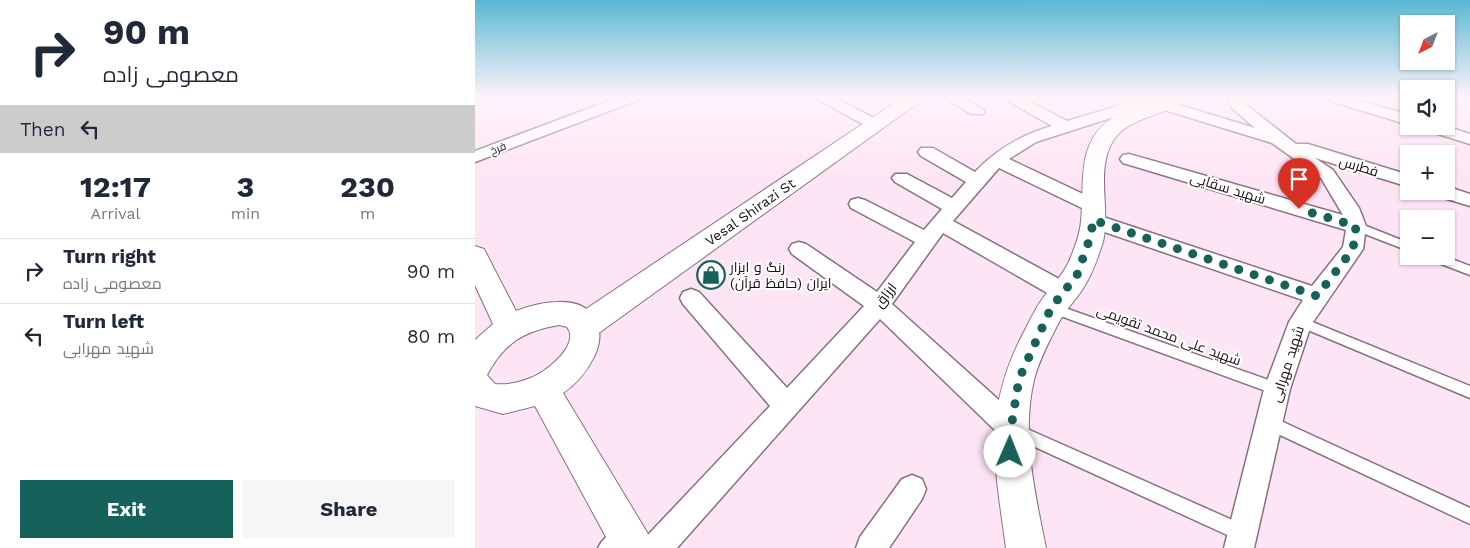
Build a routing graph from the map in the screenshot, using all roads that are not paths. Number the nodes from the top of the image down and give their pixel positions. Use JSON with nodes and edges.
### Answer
{"nodes":[{"id":1,"x":566,"y":123,"type":"edge"},
{"id":2,"x":873,"y":123,"type":"edge"},
{"id":3,"x":1058,"y":123,"type":"edge"},
{"id":4,"x":1076,"y":123,"type":"edge"},
{"id":5,"x":1118,"y":123,"type":"edge"},
{"id":6,"x":1224,"y":123,"type":"edge"},
{"id":7,"x":1258,"y":123,"type":"edge"},
{"id":8,"x":876,"y":124,"type":"joint"},
{"id":9,"x":1064,"y":126,"type":"junction"},
{"id":10,"x":1455,"y":134,"type":"edge"},
{"id":11,"x":1470,"y":139,"type":"edge"},
{"id":12,"x":1280,"y":141,"type":"junction"},
{"id":13,"x":927,"y":152,"type":"dead end"},
{"id":14,"x":475,"y":157,"type":"edge"},
{"id":15,"x":1129,"y":159,"type":"dead end"},
{"id":16,"x":996,"y":160,"type":"junction"},
{"id":17,"x":901,"y":178,"type":"dead end"},
{"id":18,"x":1400,"y":178,"type":"edge"},
{"id":19,"x":977,"y":181,"type":"junction"},
{"id":20,"x":1455,"y":195,"type":"edge"},
{"id":21,"x":1470,"y":200,"type":"edge"},
{"id":22,"x":858,"y":204,"type":"dead end"},
{"id":23,"x":1093,"y":213,"type":"junction"},
{"id":24,"x":940,"y":223,"type":"junction"},
{"id":25,"x":1356,"y":226,"type":"junction"},
{"id":26,"x":1400,"y":243,"type":"edge"},
{"id":27,"x":799,"y":249,"type":"dead end"},
{"id":28,"x":475,"y":256,"type":"edge"},
{"id":29,"x":1455,"y":265,"type":"edge"},
{"id":30,"x":1470,"y":271,"type":"edge"},
{"id":31,"x":1317,"y":296,"type":"junction"},
{"id":32,"x":691,"y":298,"type":"dead end"},
{"id":33,"x":1058,"y":300,"type":"junction"},
{"id":34,"x":879,"y":305,"type":"junction"},
{"id":35,"x":1299,"y":322,"type":"junction"},
{"id":36,"x":585,"y":326,"type":"junction"},
{"id":37,"x":510,"y":328,"type":"junction"},
{"id":38,"x":476,"y":385,"type":"edge"},
{"id":39,"x":543,"y":389,"type":"junction"},
{"id":40,"x":1277,"y":389,"type":"junction"},
{"id":41,"x":1470,"y":392,"type":"edge"},
{"id":42,"x":786,"y":405,"type":"junction"},
{"id":43,"x":1270,"y":423,"type":"junction"},
{"id":44,"x":1011,"y":428,"type":"junction"},
{"id":45,"x":912,"y":489,"type":"dead end"},
{"id":46,"x":1470,"y":516,"type":"edge"},
{"id":47,"x":1241,"y":540,"type":"edge"},
{"id":48,"x":622,"y":542,"type":"edge"},
{"id":49,"x":657,"y":548,"type":"edge"},
{"id":50,"x":871,"y":548,"type":"edge"},
{"id":51,"x":1027,"y":548,"type":"edge"}],
"edges":[{"from":1,"to":14,"type":"street","name":"فرخ"},
{"from":2,"to":8,"type":"street"},
{"from":3,"to":9,"type":"street"},
{"from":4,"to":9,"type":"street","name":"ارزاق"},
{"from":5,"to":23,"type":"street"},
{"from":6,"to":12,"type":"street","name":"فطرس"},
{"from":7,"to":12,"type":"street"},
{"from":8,"to":36,"type":"street","name":"Vesal Shirazi St"},
{"from":9,"to":16,"type":"street","name":"ارزاق"},
{"from":10,"to":11,"type":"street"},
{"from":12,"to":18,"type":"street","name":"فطرس"},
{"from":12,"to":25,"type":"street"},
{"from":13,"to":19,"type":"street"},
{"from":15,"to":25,"type":"street","name":"شهید سقایی"},
{"from":16,"to":19,"type":"street","name":"ارزاق"},
{"from":16,"to":23,"type":"street"},
{"from":17,"to":24,"type":"street"},
{"from":19,"to":24,"type":"street","name":"ارزاق"},
{"from":20,"to":21,"type":"street"},
{"from":22,"to":24,"type":"street"},
{"from":23,"to":31,"type":"street"},
{"from":23,"to":33,"type":"street"},
{"from":24,"to":33,"type":"street"},
{"from":24,"to":34,"type":"street","name":"ارزاق"},
{"from":25,"to":26,"type":"lane"},
{"from":25,"to":31,"type":"street","name":"شهید مهرابی"},
{"from":27,"to":34,"type":"street"},
{"from":28,"to":37,"type":"street"},
{"from":29,"to":30,"type":"lane"},
{"from":31,"to":35,"type":"street","name":"شهید مهرابی"},
{"from":32,"to":42,"type":"street"},
{"from":33,"to":40,"type":"lane","name":"شهید علی محمد تقویمی"},
{"from":33,"to":44,"type":"street"},
{"from":34,"to":42,"type":"street","name":"ارزاق"},
{"from":34,"to":44,"type":"street"},
{"from":35,"to":40,"type":"street","name":"شهید مهرابی"},
{"from":35,"to":41,"type":"lane"},
{"from":36,"to":37,"type":"street"},
{"from":36,"to":39,"type":"street"},
{"from":37,"to":38,"type":"street"},
{"from":38,"to":39,"type":"street"},
{"from":39,"to":48,"type":"street"},
{"from":40,"to":43,"type":"street","name":"شهید مهرابی"},
{"from":42,"to":49,"type":"street","name":"ارزاق"},
{"from":43,"to":46,"type":"lane"},
{"from":43,"to":47,"type":"street","name":"شهید مهرابی"},
{"from":44,"to":47,"type":"lane"},
{"from":44,"to":51,"type":"street"},
{"from":45,"to":50,"type":"street"}]}
